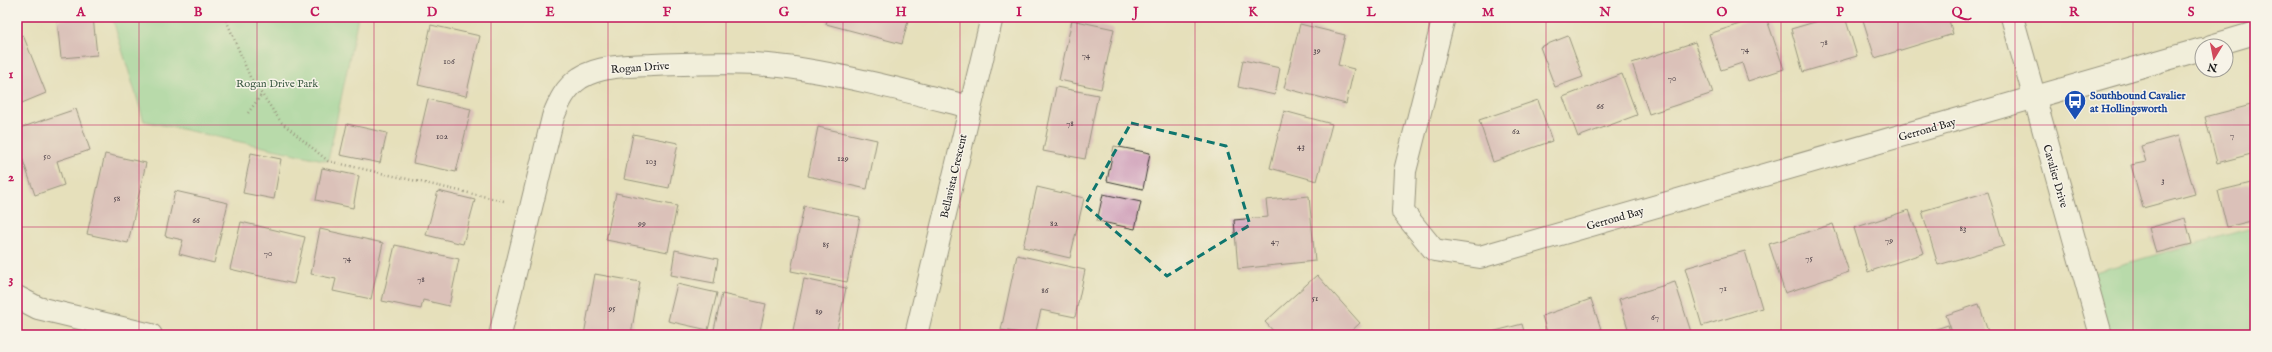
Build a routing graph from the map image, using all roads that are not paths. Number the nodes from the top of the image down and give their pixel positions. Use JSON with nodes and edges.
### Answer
{"nodes":[{"id":1,"x":992,"y":17,"type":"edge"},
{"id":2,"x":1444,"y":17,"type":"edge"},
{"id":3,"x":2012,"y":17,"type":"edge"},
{"id":4,"x":2255,"y":33,"type":"edge"},
{"id":5,"x":2234,"y":39,"type":"edge"},
{"id":6,"x":2194,"y":51,"type":"edge"},
{"id":7,"x":2034,"y":98,"type":"junction"},
{"id":8,"x":970,"y":107,"type":"junction"},
{"id":9,"x":17,"y":297,"type":"edge"},
{"id":10,"x":91,"y":328,"type":"edge"},
{"id":11,"x":151,"y":335,"type":"edge"},
{"id":12,"x":500,"y":335,"type":"edge"},
{"id":13,"x":916,"y":335,"type":"edge"},
{"id":14,"x":2101,"y":335,"type":"edge"}],
"edges":[{"from":1,"to":8,"type":"street","name":"Bellavista Crescent"},
{"from":2,"to":7,"type":"street","name":"Gerrond Bay"},
{"from":3,"to":7,"type":"street","name":"Cavalier Drive"},
{"from":4,"to":5,"type":"street"},
{"from":6,"to":7,"type":"street","name":"Gerrond Bay"},
{"from":7,"to":14,"type":"street","name":"Cavalier Drive"},
{"from":8,"to":12,"type":"street","name":"Rogan Drive"},
{"from":8,"to":13,"type":"street","name":"Bellavista Crescent"},
{"from":9,"to":10,"type":"street"},
{"from":10,"to":11,"type":"street"}]}
